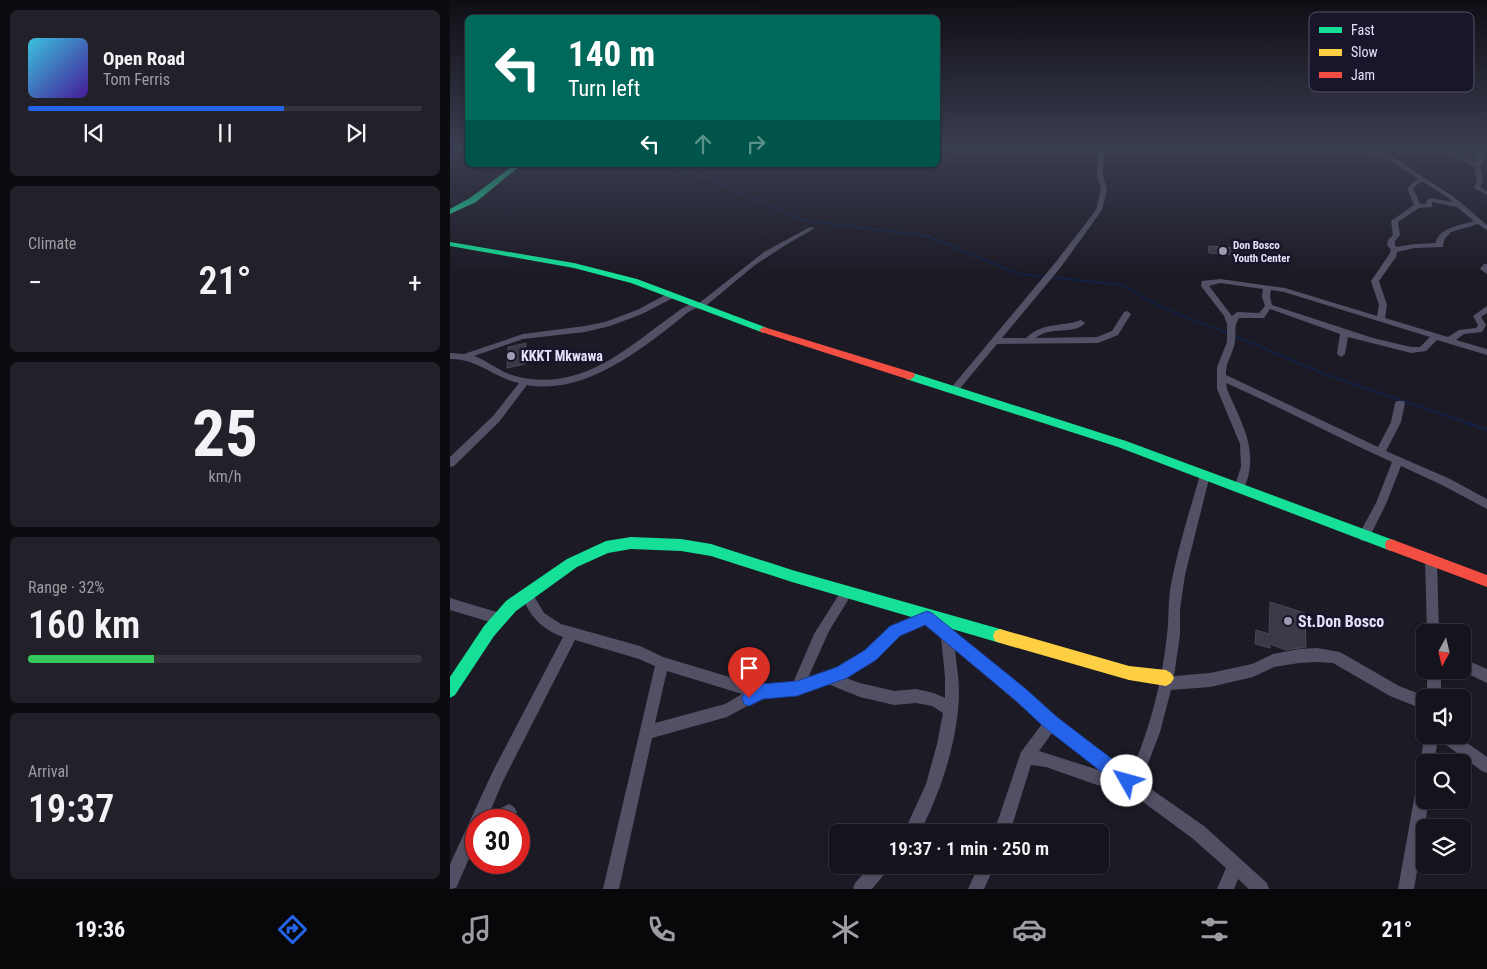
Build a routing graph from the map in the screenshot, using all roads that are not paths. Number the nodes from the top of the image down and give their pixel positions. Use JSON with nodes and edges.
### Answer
{"nodes":[{"id":1,"x":487,"y":189,"type":"edge"},
{"id":2,"x":1104,"y":189,"type":"edge"},
{"id":3,"x":1411,"y":189,"type":"edge"},
{"id":4,"x":1439,"y":189,"type":"edge"},
{"id":5,"x":1460,"y":205,"type":"junction"},
{"id":6,"x":1418,"y":206,"type":"junction"},
{"id":7,"x":450,"y":212,"type":"edge"},
{"id":8,"x":1478,"y":222,"type":"junction"},
{"id":9,"x":812,"y":228,"type":"dead end"},
{"id":10,"x":1487,"y":228,"type":"edge"},
{"id":11,"x":450,"y":244,"type":"edge"},
{"id":12,"x":1394,"y":249,"type":"junction"},
{"id":13,"x":1487,"y":266,"type":"edge"},
{"id":14,"x":1487,"y":272,"type":"edge"},
{"id":15,"x":1267,"y":287,"type":"junction"},
{"id":16,"x":670,"y":296,"type":"junction"},
{"id":17,"x":697,"y":306,"type":"junction"},
{"id":18,"x":1269,"y":306,"type":"junction"},
{"id":19,"x":1487,"y":309,"type":"edge"},
{"id":20,"x":1127,"y":314,"type":"dead end"},
{"id":21,"x":1056,"y":318,"type":"dead end"},
{"id":22,"x":1381,"y":319,"type":"junction"},
{"id":23,"x":1081,"y":323,"type":"dead end"},
{"id":24,"x":1231,"y":324,"type":"junction"},
{"id":25,"x":1047,"y":328,"type":"junction"},
{"id":26,"x":1345,"y":332,"type":"junction"},
{"id":27,"x":1435,"y":337,"type":"junction"},
{"id":28,"x":1030,"y":339,"type":"junction"},
{"id":29,"x":995,"y":341,"type":"junction"},
{"id":30,"x":1448,"y":341,"type":"junction"},
{"id":31,"x":1487,"y":352,"type":"edge"},
{"id":32,"x":1341,"y":354,"type":"dead end"},
{"id":33,"x":450,"y":356,"type":"edge"},
{"id":34,"x":466,"y":356,"type":"junction"},
{"id":35,"x":1222,"y":377,"type":"junction"},
{"id":36,"x":525,"y":382,"type":"junction"},
{"id":37,"x":954,"y":390,"type":"junction"},
{"id":38,"x":1400,"y":403,"type":"dead end"},
{"id":39,"x":1380,"y":453,"type":"junction"},
{"id":40,"x":1398,"y":461,"type":"junction"},
{"id":41,"x":450,"y":463,"type":"edge"},
{"id":42,"x":1205,"y":475,"type":"junction"},
{"id":43,"x":1239,"y":488,"type":"junction"},
{"id":44,"x":1487,"y":504,"type":"edge"},
{"id":45,"x":1364,"y":536,"type":"junction"},
{"id":46,"x":1431,"y":560,"type":"junction"},
{"id":47,"x":1487,"y":581,"type":"edge"},
{"id":48,"x":847,"y":592,"type":"junction"},
{"id":49,"x":527,"y":595,"type":"junction"},
{"id":50,"x":450,"y":604,"type":"edge"},
{"id":51,"x":924,"y":616,"type":"junction"},
{"id":52,"x":500,"y":619,"type":"junction"},
{"id":53,"x":1433,"y":624,"type":"edge"},
{"id":54,"x":571,"y":634,"type":"junction"},
{"id":55,"x":947,"y":634,"type":"junction"},
{"id":56,"x":662,"y":663,"type":"junction"},
{"id":57,"x":1471,"y":668,"type":"edge"},
{"id":58,"x":1487,"y":676,"type":"edge"},
{"id":59,"x":827,"y":677,"type":"junction"},
{"id":60,"x":1166,"y":681,"type":"junction"},
{"id":61,"x":797,"y":689,"type":"junction"},
{"id":62,"x":450,"y":690,"type":"edge"},
{"id":63,"x":761,"y":691,"type":"junction"},
{"id":64,"x":1416,"y":699,"type":"edge"},
{"id":65,"x":950,"y":709,"type":"junction"},
{"id":66,"x":1051,"y":723,"type":"junction"},
{"id":67,"x":645,"y":733,"type":"junction"},
{"id":68,"x":1456,"y":744,"type":"edge"},
{"id":69,"x":1026,"y":757,"type":"junction"},
{"id":70,"x":1487,"y":766,"type":"edge"},
{"id":71,"x":1130,"y":783,"type":"junction"},
{"id":72,"x":484,"y":809,"type":"edge"},
{"id":73,"x":1419,"y":809,"type":"edge"},
{"id":74,"x":916,"y":824,"type":"edge"},
{"id":75,"x":1005,"y":824,"type":"edge"},
{"id":76,"x":465,"y":851,"type":"edge"},
{"id":77,"x":1235,"y":868,"type":"junction"},
{"id":78,"x":874,"y":874,"type":"edge"},
{"id":79,"x":983,"y":874,"type":"edge"},
{"id":80,"x":450,"y":882,"type":"edge"},
{"id":81,"x":610,"y":889,"type":"edge"},
{"id":82,"x":861,"y":889,"type":"edge"},
{"id":83,"x":976,"y":889,"type":"edge"},
{"id":84,"x":1225,"y":889,"type":"edge"},
{"id":85,"x":1261,"y":889,"type":"edge"},
{"id":86,"x":1406,"y":889,"type":"edge"}],
"edges":[{"from":1,"to":7,"type":"street"},
{"from":2,"to":29,"type":"street"},
{"from":3,"to":6,"type":"street"},
{"from":4,"to":5,"type":"street"},
{"from":5,"to":6,"type":"street"},
{"from":5,"to":8,"type":"street"},
{"from":6,"to":12,"type":"street"},
{"from":8,"to":10,"type":"street"},
{"from":8,"to":12,"type":"street"},
{"from":9,"to":17,"type":"street"},
{"from":11,"to":16,"type":"street"},
{"from":12,"to":22,"type":"street"},
{"from":13,"to":14,"type":"street"},
{"from":15,"to":18,"type":"street"},
{"from":15,"to":22,"type":"street"},
{"from":15,"to":24,"type":"street"},
{"from":16,"to":17,"type":"street"},
{"from":16,"to":34,"type":"street"},
{"from":17,"to":36,"type":"street"},
{"from":17,"to":37,"type":"street"},
{"from":18,"to":24,"type":"street"},
{"from":18,"to":26,"type":"street"},
{"from":19,"to":30,"type":"street"},
{"from":20,"to":28,"type":"street"},
{"from":21,"to":25,"type":"street"},
{"from":22,"to":27,"type":"street"},
{"from":23,"to":25,"type":"street"},
{"from":24,"to":35,"type":"street"},
{"from":25,"to":28,"type":"street"},
{"from":26,"to":27,"type":"street"},
{"from":26,"to":32,"type":"street"},
{"from":27,"to":30,"type":"street"},
{"from":28,"to":29,"type":"street"},
{"from":29,"to":37,"type":"street"},
{"from":30,"to":31,"type":"street"},
{"from":33,"to":34,"type":"street"},
{"from":34,"to":36,"type":"street"},
{"from":35,"to":39,"type":"street"},
{"from":35,"to":43,"type":"street"},
{"from":36,"to":41,"type":"street"},
{"from":37,"to":42,"type":"street"},
{"from":38,"to":39,"type":"street"},
{"from":39,"to":40,"type":"street"},
{"from":40,"to":44,"type":"street"},
{"from":40,"to":45,"type":"street"},
{"from":42,"to":43,"type":"street"},
{"from":42,"to":60,"type":"street"},
{"from":43,"to":45,"type":"street"},
{"from":45,"to":46,"type":"street"},
{"from":46,"to":47,"type":"street"},
{"from":46,"to":53,"type":"street"},
{"from":48,"to":49,"type":"street"},
{"from":48,"to":51,"type":"street"},
{"from":48,"to":61,"type":"street"},
{"from":49,"to":52,"type":"street"},
{"from":49,"to":54,"type":"street"},
{"from":50,"to":52,"type":"street"},
{"from":51,"to":55,"type":"street"},
{"from":51,"to":59,"type":"street"},
{"from":51,"to":60,"type":"street"},
{"from":52,"to":62,"type":"street"},
{"from":54,"to":56,"type":"street"},
{"from":54,"to":72,"type":"street"},
{"from":55,"to":65,"type":"street"},
{"from":55,"to":66,"type":"street"},
{"from":56,"to":63,"type":"street"},
{"from":56,"to":67,"type":"street"},
{"from":57,"to":58,"type":"street"},
{"from":59,"to":61,"type":"street"},
{"from":59,"to":65,"type":"street"},
{"from":60,"to":64,"type":"street"},
{"from":60,"to":71,"type":"street"},
{"from":61,"to":63,"type":"street"},
{"from":63,"to":67,"type":"street"},
{"from":65,"to":74,"type":"street"},
{"from":66,"to":69,"type":"street"},
{"from":66,"to":71,"type":"street"},
{"from":67,"to":81,"type":"street"},
{"from":68,"to":70,"type":"street"},
{"from":69,"to":71,"type":"street"},
{"from":69,"to":75,"type":"street"},
{"from":71,"to":77,"type":"street"},
{"from":73,"to":86,"type":"street"},
{"from":76,"to":80,"type":"street"},
{"from":77,"to":84,"type":"street"},
{"from":77,"to":85,"type":"street"},
{"from":78,"to":82,"type":"street"},
{"from":79,"to":83,"type":"street"}]}
